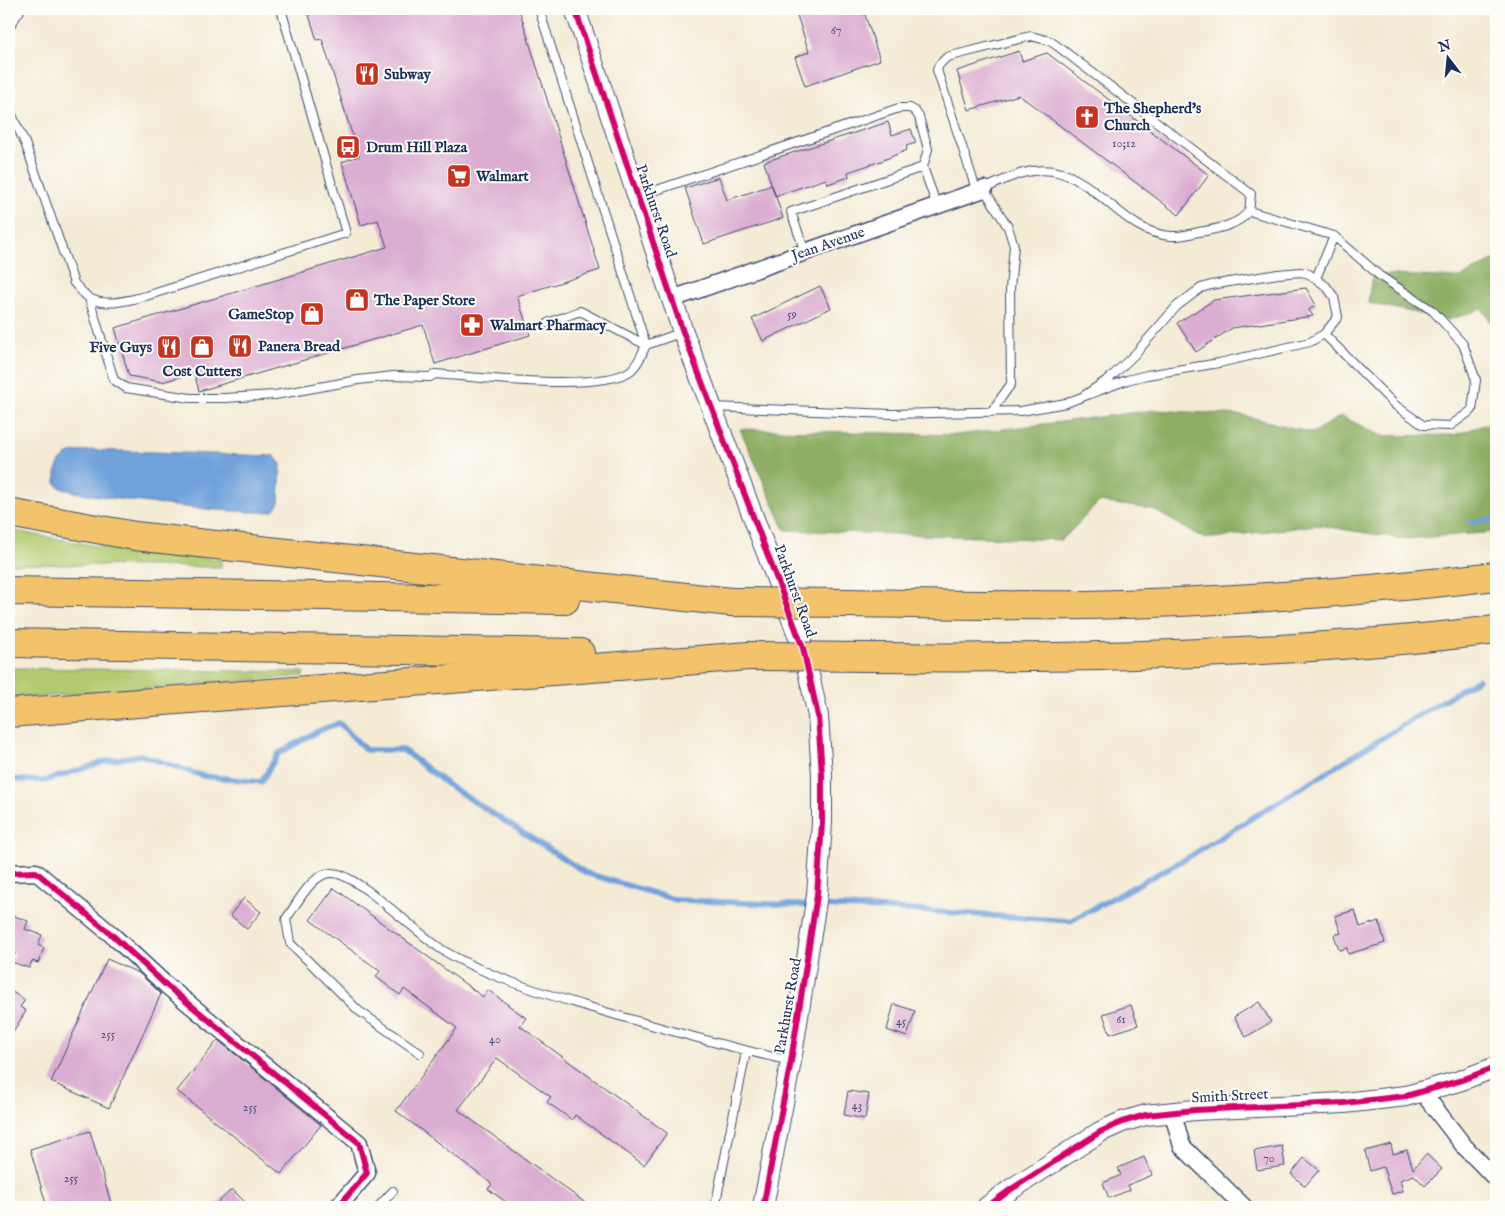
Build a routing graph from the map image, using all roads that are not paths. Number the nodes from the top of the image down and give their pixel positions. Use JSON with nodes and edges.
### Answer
{"nodes":[{"id":1,"x":22,"y":9,"type":"edge"},
{"id":2,"x":281,"y":9,"type":"edge"},
{"id":3,"x":540,"y":9,"type":"edge"},
{"id":4,"x":575,"y":9,"type":"edge"},
{"id":5,"x":9,"y":27,"type":"edge"},
{"id":6,"x":9,"y":109,"type":"edge"},
{"id":7,"x":923,"y":167,"type":"junction"},
{"id":8,"x":980,"y":191,"type":"junction"},
{"id":9,"x":637,"y":196,"type":"junction"},
{"id":10,"x":937,"y":206,"type":"junction"},
{"id":11,"x":1250,"y":211,"type":"junction"},
{"id":12,"x":1334,"y":236,"type":"junction"},
{"id":13,"x":805,"y":252,"type":"junction"},
{"id":14,"x":1316,"y":278,"type":"junction"},
{"id":15,"x":88,"y":298,"type":"junction"},
{"id":16,"x":672,"y":299,"type":"junction"},
{"id":17,"x":548,"y":323,"type":"dead end"},
{"id":18,"x":683,"y":332,"type":"junction"},
{"id":19,"x":1324,"y":334,"type":"junction"},
{"id":20,"x":646,"y":345,"type":"junction"},
{"id":21,"x":1082,"y":397,"type":"junction"},
{"id":22,"x":711,"y":407,"type":"junction"},
{"id":23,"x":991,"y":412,"type":"junction"},
{"id":24,"x":9,"y":514,"type":"edge"},
{"id":25,"x":1496,"y":576,"type":"edge"},
{"id":26,"x":9,"y":591,"type":"edge"},
{"id":27,"x":731,"y":602,"type":"junction"},
{"id":28,"x":1496,"y":630,"type":"edge"},
{"id":29,"x":9,"y":643,"type":"edge"},
{"id":30,"x":749,"y":656,"type":"junction"},
{"id":31,"x":9,"y":713,"type":"edge"},
{"id":32,"x":9,"y":873,"type":"edge"},
{"id":33,"x":746,"y":1052,"type":"junction"},
{"id":34,"x":420,"y":1053,"type":"dead end"},
{"id":35,"x":791,"y":1061,"type":"junction"},
{"id":36,"x":1496,"y":1067,"type":"edge"},
{"id":37,"x":1423,"y":1093,"type":"junction"},
{"id":38,"x":1172,"y":1111,"type":"junction"},
{"id":39,"x":1496,"y":1179,"type":"edge"},
{"id":40,"x":393,"y":1191,"type":"dead end"},
{"id":41,"x":338,"y":1207,"type":"edge"},
{"id":42,"x":378,"y":1207,"type":"edge"},
{"id":43,"x":715,"y":1207,"type":"edge"},
{"id":44,"x":763,"y":1207,"type":"edge"},
{"id":45,"x":987,"y":1207,"type":"edge"},
{"id":46,"x":1244,"y":1207,"type":"edge"}],
"edges":[{"from":1,"to":5,"type":"lane"},
{"from":2,"to":15,"type":"lane"},
{"from":3,"to":20,"type":"lane"},
{"from":4,"to":9,"type":"street","name":"Parkhurst Road"},
{"from":6,"to":15,"type":"lane"},
{"from":7,"to":9,"type":"lane"},
{"from":7,"to":10,"type":"lane"},
{"from":7,"to":13,"type":"lane"},
{"from":8,"to":10,"type":"street","name":"Jean Avenue"},
{"from":8,"to":11,"type":"lane"},
{"from":8,"to":11,"type":"lane"},
{"from":8,"to":23,"type":"lane"},
{"from":9,"to":16,"type":"street","name":"Parkhurst Road"},
{"from":10,"to":13,"type":"street","name":"Jean Avenue"},
{"from":11,"to":12,"type":"lane"},
{"from":12,"to":14,"type":"lane"},
{"from":12,"to":19,"type":"lane"},
{"from":13,"to":16,"type":"street","name":"Jean Avenue"},
{"from":14,"to":19,"type":"lane"},
{"from":14,"to":21,"type":"lane"},
{"from":15,"to":20,"type":"lane"},
{"from":16,"to":18,"type":"street","name":"Parkhurst Road"},
{"from":17,"to":20,"type":"lane"},
{"from":18,"to":20,"type":"lane"},
{"from":18,"to":22,"type":"street","name":"Parkhurst Road"},
{"from":19,"to":21,"type":"lane"},
{"from":21,"to":23,"type":"lane"},
{"from":22,"to":23,"type":"lane"},
{"from":22,"to":35,"type":"street","name":"Parkhurst Road"},
{"from":24,"to":27,"type":"highway"},
{"from":25,"to":27,"type":"highway","bridge":true},
{"from":26,"to":27,"type":"highway"},
{"from":28,"to":30,"type":"highway","bridge":true},
{"from":29,"to":30,"type":"highway"},
{"from":30,"to":31,"type":"highway"},
{"from":32,"to":41,"type":"street"},
{"from":33,"to":34,"type":"lane"},
{"from":33,"to":35,"type":"lane"},
{"from":33,"to":43,"type":"lane"},
{"from":35,"to":44,"type":"street","name":"Parkhurst Road"},
{"from":36,"to":37,"type":"street","name":"Smith Street"},
{"from":37,"to":38,"type":"street","name":"Smith Street"},
{"from":37,"to":39,"type":"street"},
{"from":38,"to":45,"type":"street","name":"Smith Street"},
{"from":38,"to":46,"type":"street"},
{"from":40,"to":42,"type":"lane"}]}
